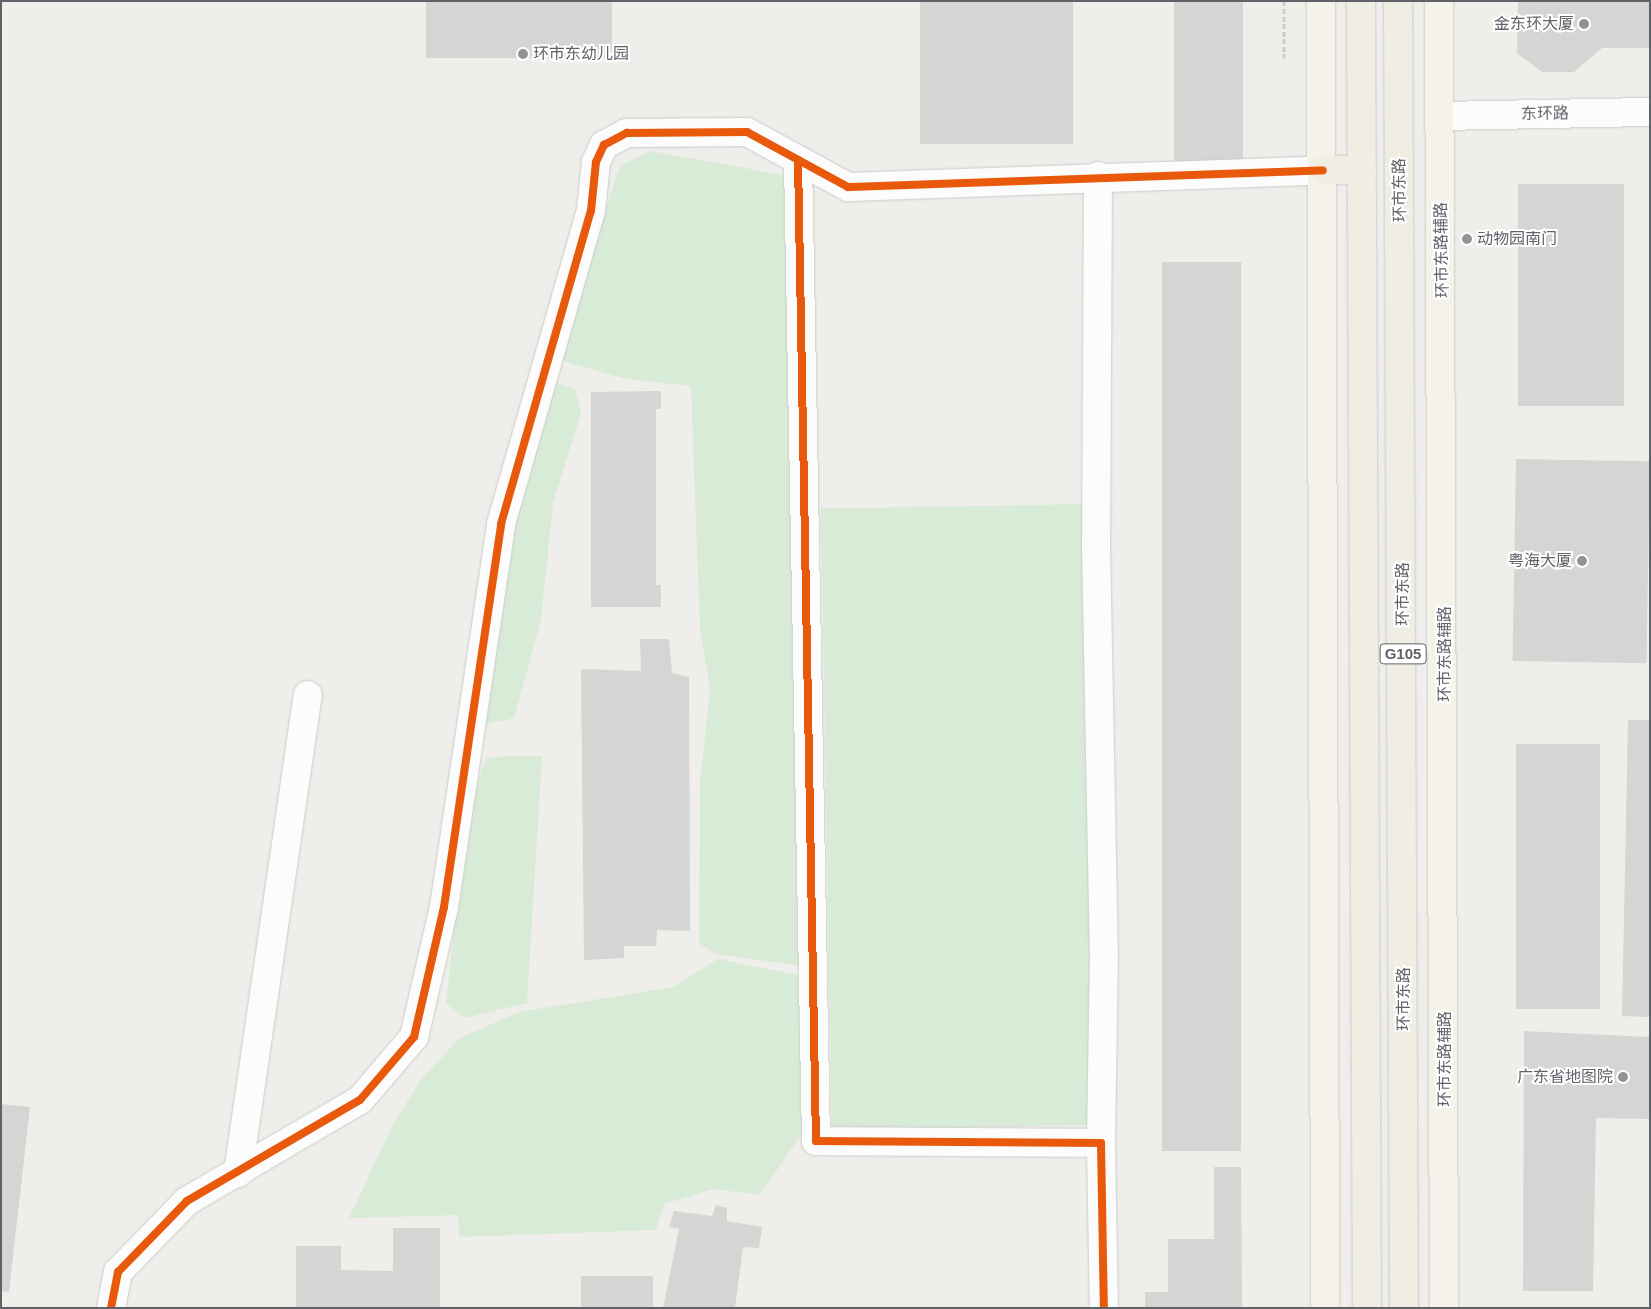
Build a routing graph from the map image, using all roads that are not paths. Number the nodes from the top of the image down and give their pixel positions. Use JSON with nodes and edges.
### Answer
{"nodes":[{"id":1,"x":1321,"y":1,"type":"edge"},
{"id":2,"x":1361,"y":1,"type":"edge"},
{"id":3,"x":1398,"y":1,"type":"edge"},
{"id":4,"x":1439,"y":1,"type":"edge"},
{"id":5,"x":1650,"y":112,"type":"edge"},
{"id":6,"x":1440,"y":116,"type":"junction"},
{"id":7,"x":798,"y":160,"type":"junction"},
{"id":8,"x":1323,"y":170,"type":"junction"},
{"id":9,"x":1362,"y":170,"type":"junction"},
{"id":10,"x":1098,"y":176,"type":"junction"},
{"id":11,"x":308,"y":695,"type":"dead end"},
{"id":12,"x":1100,"y":1142,"type":"junction"},
{"id":13,"x":238,"y":1173,"type":"junction"},
{"id":14,"x":112,"y":1308,"type":"edge"},
{"id":15,"x":1104,"y":1308,"type":"edge"},
{"id":16,"x":1325,"y":1308,"type":"edge"},
{"id":17,"x":1367,"y":1308,"type":"edge"},
{"id":18,"x":1404,"y":1308,"type":"edge"},
{"id":19,"x":1444,"y":1308,"type":"edge"}],
"edges":[{"from":1,"to":8,"type":"main road"},
{"from":2,"to":9,"type":"highway","number":"G105"},
{"from":3,"to":18,"type":"highway","name":"环市东路","number":"G105"},
{"from":4,"to":6,"type":"main road","name":"环市东路辅路"},
{"from":5,"to":6,"type":"street","name":"东环路"},
{"from":6,"to":19,"type":"main road","name":"环市东路辅路"},
{"from":7,"to":10,"type":"street"},
{"from":7,"to":12,"type":"street"},
{"from":7,"to":13,"type":"street"},
{"from":8,"to":9,"type":"highway"},
{"from":8,"to":10,"type":"street"},
{"from":8,"to":16,"type":"main road"},
{"from":9,"to":17,"type":"highway","number":"G105"},
{"from":10,"to":12,"type":"street"},
{"from":11,"to":13,"type":"street"},
{"from":12,"to":15,"type":"street"},
{"from":13,"to":14,"type":"street"}]}
